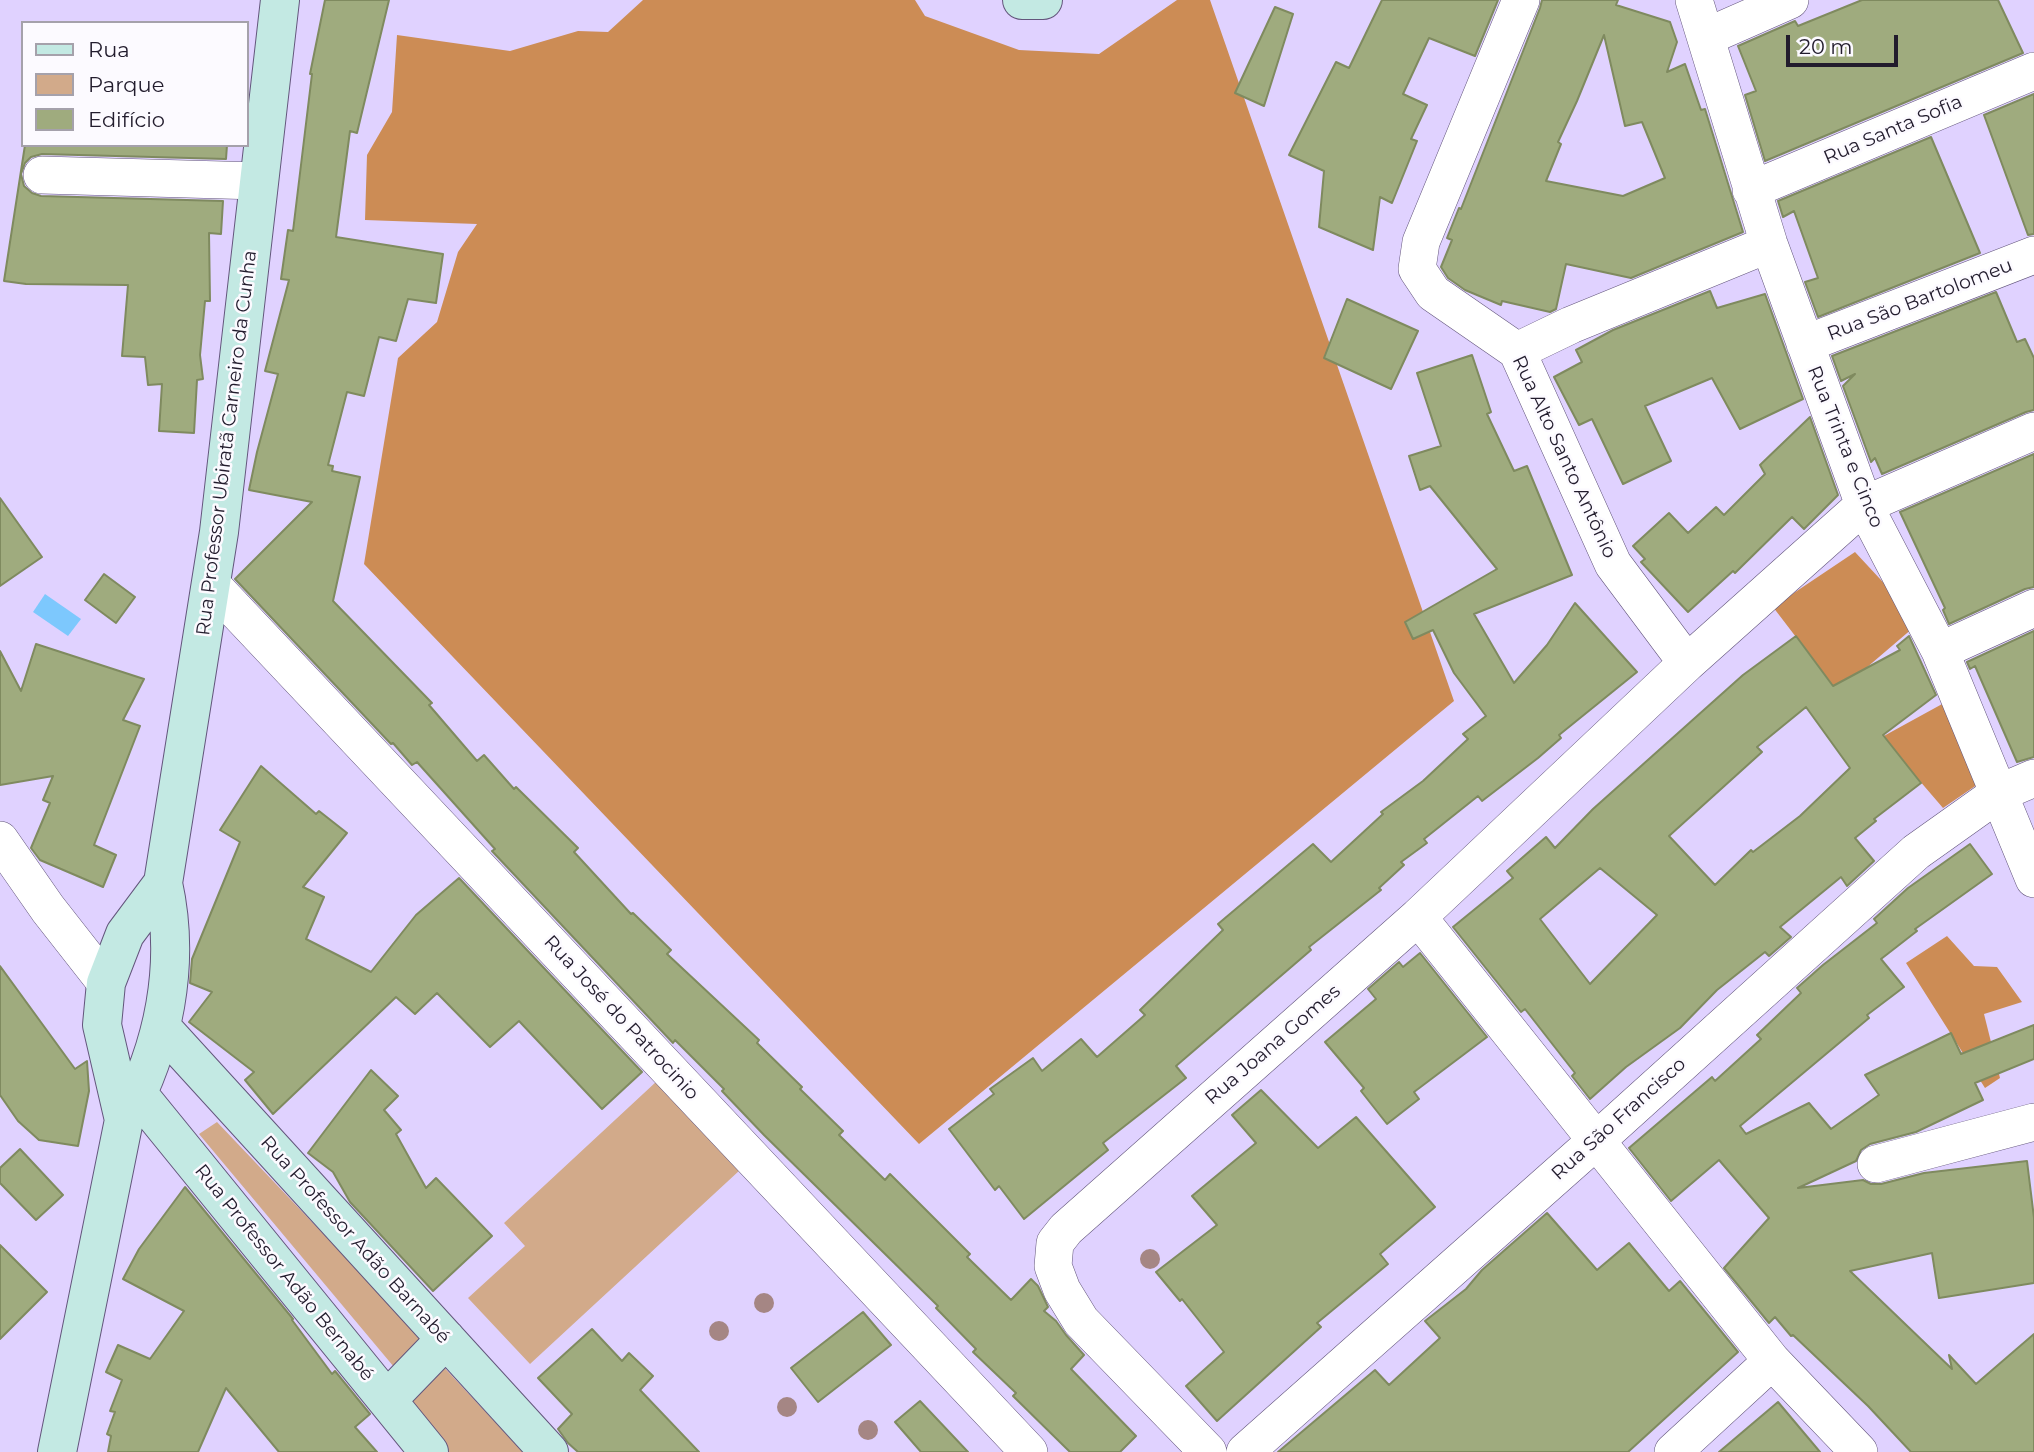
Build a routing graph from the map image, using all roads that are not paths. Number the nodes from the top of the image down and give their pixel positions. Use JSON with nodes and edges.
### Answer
{"nodes":[{"id":1,"x":279,"y":0,"type":"edge"},
{"id":2,"x":1022,"y":0,"type":"edge"},
{"id":3,"x":1043,"y":0,"type":"edge"},
{"id":4,"x":1521,"y":0,"type":"edge"},
{"id":5,"x":1694,"y":0,"type":"edge"},
{"id":6,"x":1790,"y":0,"type":"edge"},
{"id":7,"x":1706,"y":37,"type":"junction"},
{"id":8,"x":2034,"y":71,"type":"edge"},
{"id":9,"x":42,"y":175,"type":"dead end"},
{"id":10,"x":259,"y":181,"type":"junction"},
{"id":11,"x":1751,"y":190,"type":"junction"},
{"id":12,"x":1769,"y":244,"type":"junction"},
{"id":13,"x":2034,"y":256,"type":"edge"},
{"id":14,"x":1805,"y":344,"type":"junction"},
{"id":15,"x":1517,"y":351,"type":"junction"},
{"id":16,"x":2034,"y":430,"type":"edge"},
{"id":17,"x":1864,"y":505,"type":"junction"},
{"id":18,"x":212,"y":585,"type":"junction"},
{"id":19,"x":2034,"y":608,"type":"edge"},
{"id":20,"x":1940,"y":651,"type":"junction"},
{"id":21,"x":1686,"y":663,"type":"junction"},
{"id":22,"x":2034,"y":778,"type":"edge"},
{"id":23,"x":1999,"y":793,"type":"junction"},
{"id":24,"x":0,"y":839,"type":"edge"},
{"id":25,"x":2034,"y":880,"type":"edge"},
{"id":26,"x":163,"y":883,"type":"junction"},
{"id":27,"x":1418,"y":917,"type":"junction"},
{"id":28,"x":106,"y":984,"type":"junction"},
{"id":29,"x":161,"y":1027,"type":"junction"},
{"id":30,"x":131,"y":1107,"type":"junction"},
{"id":31,"x":2034,"y":1122,"type":"edge"},
{"id":32,"x":1597,"y":1140,"type":"junction"},
{"id":33,"x":1876,"y":1164,"type":"dead end"},
{"id":34,"x":446,"y":1339,"type":"junction"},
{"id":35,"x":1772,"y":1361,"type":"junction"},
{"id":36,"x":387,"y":1400,"type":"junction"},
{"id":37,"x":57,"y":1452,"type":"edge"},
{"id":38,"x":429,"y":1452,"type":"edge"},
{"id":39,"x":550,"y":1452,"type":"edge"},
{"id":40,"x":1029,"y":1452,"type":"edge"},
{"id":41,"x":1208,"y":1452,"type":"edge"},
{"id":42,"x":1245,"y":1452,"type":"edge"},
{"id":43,"x":1673,"y":1452,"type":"edge"},
{"id":44,"x":1858,"y":1452,"type":"edge"}],
"edges":[{"from":1,"to":10,"type":"street","name":"Rua Professor Ubiratã Carneiro da Cunha"},
{"from":2,"to":3,"type":"street"},
{"from":4,"to":15,"type":"street","name":"Rua Alto Santo Antônio"},
{"from":5,"to":7,"type":"street","name":"Rua Trinta e Cinco"},
{"from":6,"to":7,"type":"street"},
{"from":7,"to":11,"type":"street","name":"Rua Trinta e Cinco"},
{"from":8,"to":11,"type":"street","name":"Rua Santa Sofia"},
{"from":9,"to":10,"type":"street"},
{"from":10,"to":18,"type":"street","name":"Rua Professor Ubiratã Carneiro da Cunha"},
{"from":11,"to":12,"type":"street","name":"Rua Trinta e Cinco"},
{"from":12,"to":14,"type":"street","name":"Rua Trinta e Cinco"},
{"from":12,"to":15,"type":"street"},
{"from":13,"to":14,"type":"street","name":"Rua São Bartolomeu"},
{"from":14,"to":17,"type":"street","name":"Rua Trinta e Cinco"},
{"from":15,"to":21,"type":"street","name":"Rua Alto Santo Antônio"},
{"from":16,"to":17,"type":"street","name":"Rua Joana Gomes"},
{"from":17,"to":20,"type":"street","name":"Rua Trinta e Cinco"},
{"from":17,"to":21,"type":"street","name":"Rua Joana Gomes"},
{"from":18,"to":26,"type":"street","name":"Rua Professor Ubiratã Carneiro da Cunha"},
{"from":18,"to":40,"type":"street","name":"Rua José do Patrocinio"},
{"from":19,"to":20,"type":"street"},
{"from":20,"to":23,"type":"street","name":"Rua Trinta e Cinco"},
{"from":21,"to":27,"type":"street","name":"Rua Joana Gomes"},
{"from":22,"to":23,"type":"street","name":"Rua São Francisco"},
{"from":23,"to":25,"type":"street","name":"Rua Trinta e Cinco"},
{"from":23,"to":32,"type":"street","name":"Rua São Francisco"},
{"from":24,"to":28,"type":"street"},
{"from":26,"to":28,"type":"street","name":"Rua Professor Ubiratã Carneiro da Cunha"},
{"from":26,"to":29,"type":"street","name":"Rua Professor Ubiratã Carneiro da Cunha"},
{"from":27,"to":32,"type":"street"},
{"from":27,"to":41,"type":"street","name":"Rua Joana Gomes"},
{"from":28,"to":30,"type":"street","name":"Rua Professor Ubiratã Carneiro da Cunha"},
{"from":29,"to":30,"type":"street","name":"Rua Professor Ubiratã Carneiro da Cunha"},
{"from":29,"to":34,"type":"street","name":"Rua Professor Adão Barnabé"},
{"from":30,"to":36,"type":"street","name":"Rua Professor Adão Bernabé"},
{"from":30,"to":37,"type":"street","name":"Rua Professor Ubiratã Carneiro da Cunha"},
{"from":31,"to":33,"type":"street"},
{"from":32,"to":35,"type":"street"},
{"from":32,"to":42,"type":"street","name":"Rua São Francisco"},
{"from":34,"to":36,"type":"street"},
{"from":34,"to":39,"type":"street","name":"Rua Professor Adão Barnabé"},
{"from":35,"to":43,"type":"street"},
{"from":35,"to":44,"type":"street"},
{"from":36,"to":38,"type":"street","name":"Rua Professor Adão Bernabé"}]}
